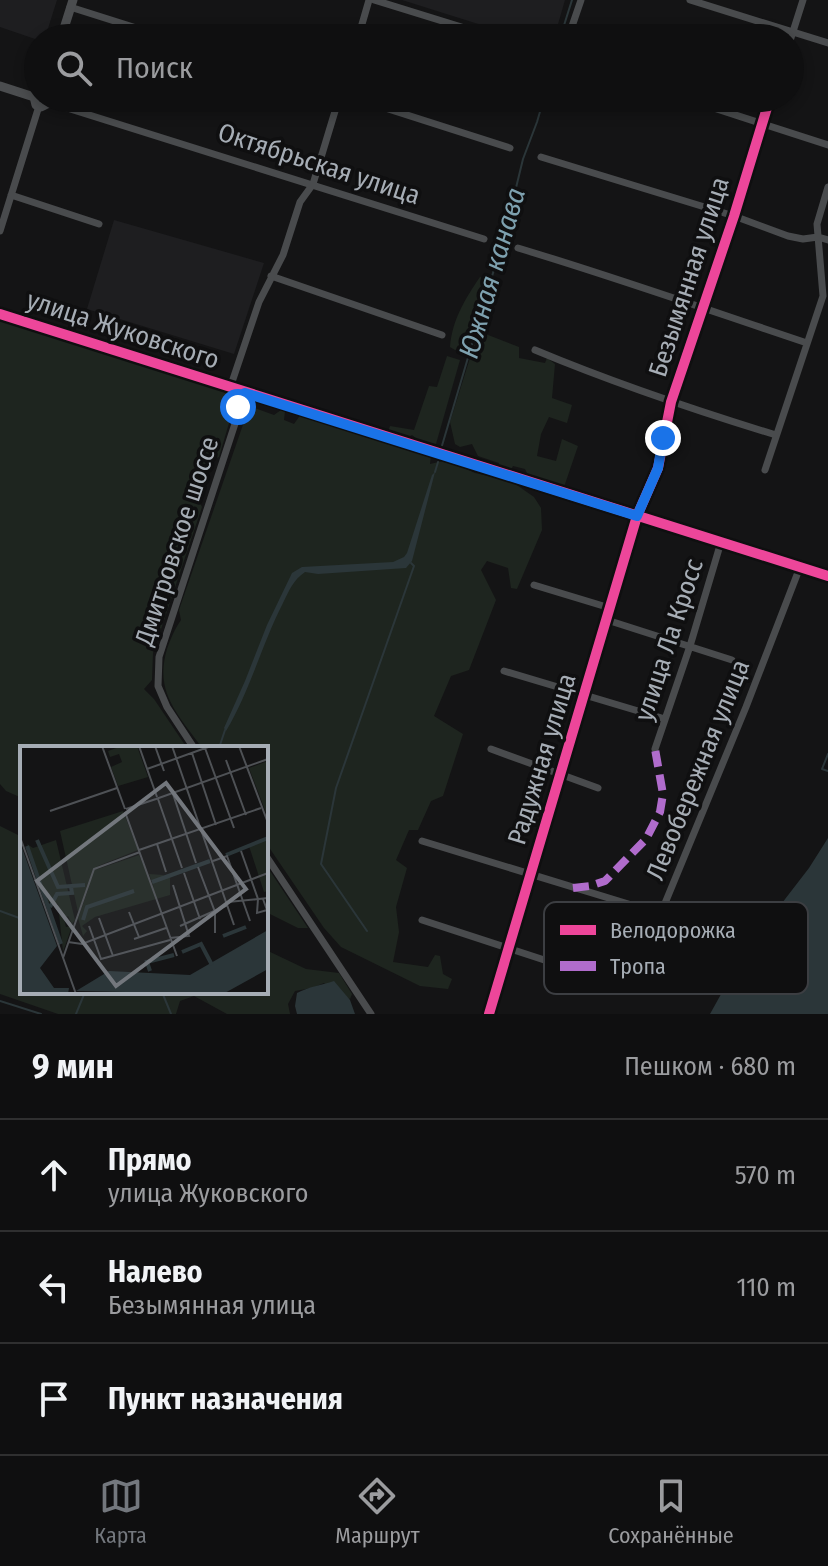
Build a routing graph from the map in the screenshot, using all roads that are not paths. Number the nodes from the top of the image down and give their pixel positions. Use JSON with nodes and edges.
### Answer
{"nodes":[{"id":1,"x":372,"y":0,"type":"edge"},
{"id":2,"x":581,"y":0,"type":"edge"},
{"id":3,"x":690,"y":0,"type":"edge"},
{"id":4,"x":803,"y":0,"type":"edge"},
{"id":5,"x":71,"y":4,"type":"edge"},
{"id":6,"x":65,"y":24,"type":"edge"},
{"id":7,"x":128,"y":24,"type":"edge"},
{"id":8,"x":363,"y":24,"type":"edge"},
{"id":9,"x":451,"y":24,"type":"edge"},
{"id":10,"x":573,"y":24,"type":"edge"},
{"id":11,"x":767,"y":24,"type":"edge"},
{"id":12,"x":796,"y":24,"type":"edge"},
{"id":13,"x":804,"y":35,"type":"edge"},
{"id":14,"x":828,"y":43,"type":"edge"},
{"id":15,"x":0,"y":86,"type":"edge"},
{"id":16,"x":24,"y":94,"type":"edge"},
{"id":17,"x":37,"y":112,"type":"edge"},
{"id":18,"x":83,"y":112,"type":"edge"},
{"id":19,"x":335,"y":112,"type":"edge"},
{"id":20,"x":398,"y":112,"type":"edge"},
{"id":21,"x":727,"y":112,"type":"edge"},
{"id":22,"x":765,"y":112,"type":"edge"},
{"id":23,"x":761,"y":123,"type":"junction"},
{"id":24,"x":825,"y":142,"type":"edge"},
{"id":25,"x":510,"y":148,"type":"dead end"},
{"id":26,"x":541,"y":157,"type":"dead end"},
{"id":27,"x":313,"y":184,"type":"junction"},
{"id":28,"x":828,"y":187,"type":"edge"},
{"id":29,"x":11,"y":195,"type":"junction"},
{"id":30,"x":734,"y":216,"type":"junction"},
{"id":31,"x":99,"y":224,"type":"dead end"},
{"id":32,"x":0,"y":231,"type":"edge"},
{"id":33,"x":818,"y":237,"type":"junction"},
{"id":34,"x":484,"y":239,"type":"dead end"},
{"id":35,"x":828,"y":240,"type":"edge"},
{"id":36,"x":518,"y":248,"type":"dead end"},
{"id":37,"x":271,"y":276,"type":"junction"},
{"id":38,"x":703,"y":309,"type":"junction"},
{"id":39,"x":1,"y":314,"type":"edge"},
{"id":40,"x":442,"y":335,"type":"dead end"},
{"id":41,"x":807,"y":343,"type":"junction"},
{"id":42,"x":535,"y":350,"type":"dead end"},
{"id":43,"x":230,"y":388,"type":"junction"},
{"id":44,"x":245,"y":393,"type":"junction"},
{"id":45,"x":671,"y":402,"type":"junction"},
{"id":46,"x":239,"y":413,"type":"junction"},
{"id":47,"x":776,"y":435,"type":"junction"},
{"id":48,"x":765,"y":470,"type":"dead end"},
{"id":49,"x":637,"y":516,"type":"junction"},
{"id":50,"x":721,"y":542,"type":"junction"},
{"id":51,"x":800,"y":567,"type":"junction"},
{"id":52,"x":828,"y":576,"type":"edge"},
{"id":53,"x":534,"y":585,"type":"dead end"},
{"id":54,"x":610,"y":608,"type":"junction"},
{"id":55,"x":607,"y":620,"type":"junction"},
{"id":56,"x":690,"y":646,"type":"junction"},
{"id":57,"x":732,"y":660,"type":"dead end"},
{"id":58,"x":504,"y":671,"type":"dead end"},
{"id":59,"x":585,"y":695,"type":"junction"},
{"id":60,"x":665,"y":719,"type":"junction"},
{"id":61,"x":193,"y":746,"type":"edge"},
{"id":62,"x":491,"y":749,"type":"dead end"},
{"id":63,"x":655,"y":749,"type":"dead end"},
{"id":64,"x":560,"y":775,"type":"junction"},
{"id":65,"x":598,"y":788,"type":"dead end"},
{"id":66,"x":422,"y":841,"type":"dead end"},
{"id":67,"x":268,"y":859,"type":"edge"},
{"id":68,"x":530,"y":874,"type":"junction"},
{"id":69,"x":622,"y":902,"type":"edge"},
{"id":70,"x":666,"y":902,"type":"edge"},
{"id":71,"x":422,"y":920,"type":"dead end"},
{"id":72,"x":509,"y":949,"type":"junction"},
{"id":73,"x":544,"y":960,"type":"edge"},
{"id":74,"x":371,"y":1014,"type":"edge"},
{"id":75,"x":489,"y":1014,"type":"edge"}],
"edges":[{"from":1,"to":8,"type":"street"},
{"from":1,"to":9,"type":"street"},
{"from":2,"to":10,"type":"street"},
{"from":3,"to":11,"type":"street"},
{"from":4,"to":12,"type":"street"},
{"from":5,"to":6,"type":"main road"},
{"from":5,"to":7,"type":"street"},
{"from":13,"to":14,"type":"street"},
{"from":15,"to":16,"type":"main road","name":"Октябрьская улица"},
{"from":17,"to":29,"type":"street"},
{"from":18,"to":27,"type":"street","name":"Октябрьская улица"},
{"from":19,"to":27,"type":"street"},
{"from":20,"to":25,"type":"street"},
{"from":21,"to":23,"type":"street"},
{"from":22,"to":23,"type":"street","name":"Безымянная улица"},
{"from":23,"to":24,"type":"street"},
{"from":23,"to":30,"type":"street","name":"Безымянная улица"},
{"from":26,"to":30,"type":"street"},
{"from":27,"to":34,"type":"street","name":"Октябрьская улица"},
{"from":27,"to":37,"type":"street"},
{"from":28,"to":33,"type":"street"},
{"from":29,"to":31,"type":"street"},
{"from":29,"to":32,"type":"street"},
{"from":30,"to":33,"type":"street"},
{"from":30,"to":38,"type":"street","name":"Безымянная улица"},
{"from":33,"to":35,"type":"street"},
{"from":33,"to":41,"type":"street"},
{"from":36,"to":38,"type":"street"},
{"from":37,"to":40,"type":"street"},
{"from":37,"to":43,"type":"street"},
{"from":38,"to":41,"type":"street"},
{"from":38,"to":45,"type":"street","name":"Безымянная улица"},
{"from":39,"to":43,"type":"street","name":"улица Жуковского"},
{"from":41,"to":47,"type":"street"},
{"from":42,"to":45,"type":"street"},
{"from":43,"to":44,"type":"street","name":"улица Жуковского"},
{"from":43,"to":46,"type":"street","name":"Дмитровское шоссе"},
{"from":44,"to":46,"type":"street"},
{"from":44,"to":49,"type":"street","name":"улица Жуковского"},
{"from":45,"to":47,"type":"street"},
{"from":45,"to":49,"type":"street","name":"Безымянная улица"},
{"from":46,"to":61,"type":"street","name":"Дмитровское шоссе"},
{"from":47,"to":48,"type":"street"},
{"from":49,"to":50,"type":"street","name":"улица Жуковского"},
{"from":49,"to":54,"type":"street","name":"Радужная улица"},
{"from":50,"to":51,"type":"street","name":"улица Жуковского"},
{"from":50,"to":56,"type":"street","name":"улица Ла Кросс"},
{"from":51,"to":52,"type":"street","name":"улица Жуковского"},
{"from":51,"to":70,"type":"street","name":"Левобережная улица"},
{"from":53,"to":54,"type":"street"},
{"from":54,"to":55,"type":"street","name":"Радужная улица"},
{"from":55,"to":56,"type":"street"},
{"from":55,"to":59,"type":"street","name":"Радужная улица"},
{"from":56,"to":57,"type":"street"},
{"from":56,"to":60,"type":"street","name":"улица Ла Кросс"},
{"from":58,"to":59,"type":"street"},
{"from":59,"to":60,"type":"street"},
{"from":59,"to":64,"type":"street","name":"Радужная улица"},
{"from":60,"to":63,"type":"street","name":"улица Ла Кросс"},
{"from":62,"to":64,"type":"street"},
{"from":64,"to":65,"type":"street"},
{"from":64,"to":68,"type":"street","name":"Радужная улица"},
{"from":66,"to":68,"type":"street"},
{"from":67,"to":74,"type":"street"},
{"from":68,"to":69,"type":"street"},
{"from":68,"to":72,"type":"street","name":"Радужная улица"},
{"from":71,"to":72,"type":"street"},
{"from":72,"to":73,"type":"street","name":"Левобережная улица"},
{"from":72,"to":75,"type":"street","name":"Радужная улица"}]}
